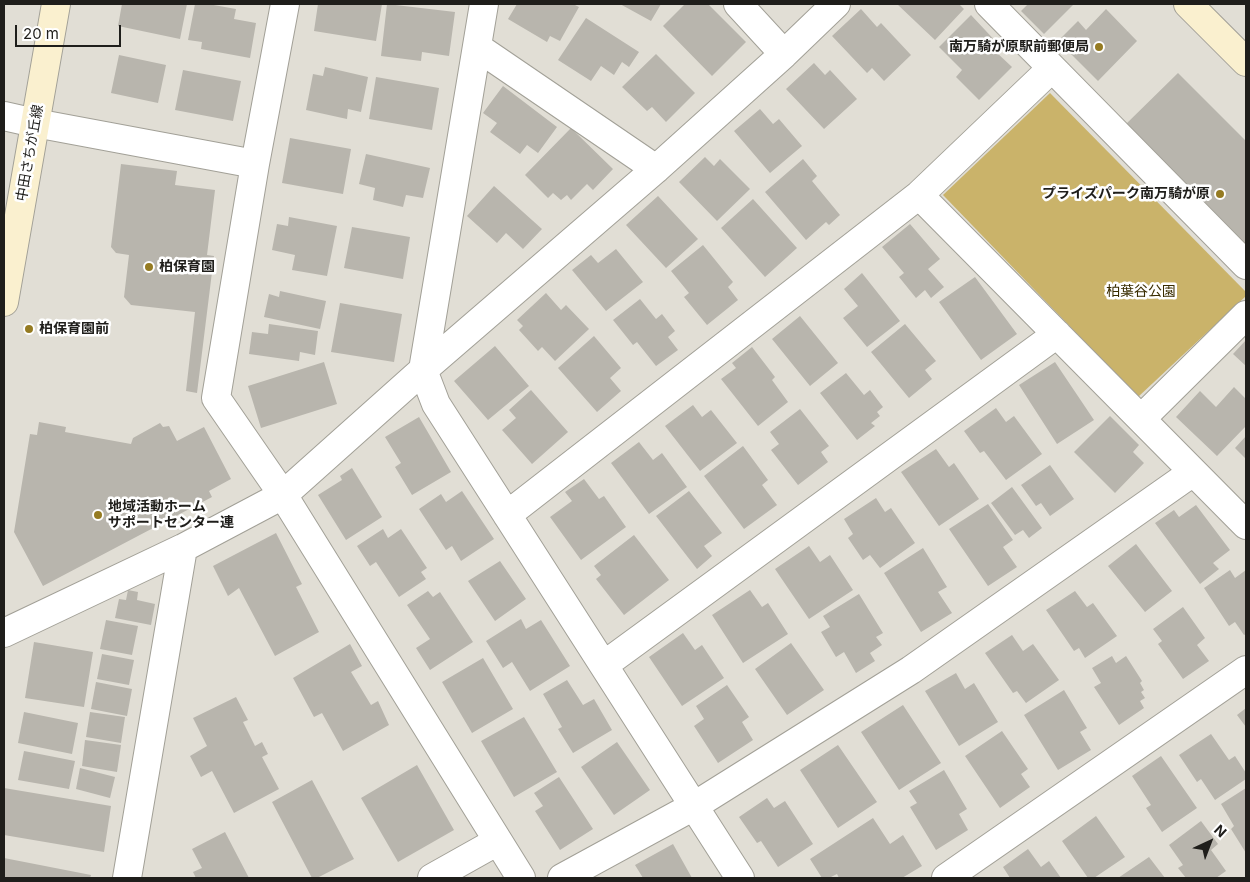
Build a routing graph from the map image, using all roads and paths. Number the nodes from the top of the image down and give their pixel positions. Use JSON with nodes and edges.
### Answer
{"nodes":[{"id":1,"x":56,"y":4,"type":"edge"},
{"id":2,"x":285,"y":4,"type":"edge"},
{"id":3,"x":484,"y":4,"type":"edge"},
{"id":4,"x":738,"y":4,"type":"edge"},
{"id":5,"x":836,"y":4,"type":"edge"},
{"id":6,"x":989,"y":4,"type":"edge"},
{"id":7,"x":1188,"y":4,"type":"edge"},
{"id":8,"x":477,"y":47,"type":"junction"},
{"id":9,"x":784,"y":54,"type":"junction"},
{"id":10,"x":1246,"y":62,"type":"edge"},
{"id":11,"x":1052,"y":68,"type":"junction"},
{"id":12,"x":4,"y":116,"type":"edge"},
{"id":13,"x":34,"y":123,"type":"junction"},
{"id":14,"x":255,"y":164,"type":"junction"},
{"id":15,"x":656,"y":169,"type":"junction"},
{"id":16,"x":920,"y":195,"type":"junction"},
{"id":17,"x":1246,"y":266,"type":"edge"},
{"id":18,"x":4,"y":302,"type":"edge"},
{"id":19,"x":1246,"y":315,"type":"edge"},
{"id":20,"x":1057,"y":334,"type":"junction"},
{"id":21,"x":423,"y":370,"type":"junction"},
{"id":22,"x":1141,"y":419,"type":"junction"},
{"id":23,"x":1193,"y":472,"type":"junction"},
{"id":24,"x":283,"y":495,"type":"junction"},
{"id":25,"x":507,"y":515,"type":"junction"},
{"id":26,"x":1246,"y":525,"type":"edge"},
{"id":27,"x":183,"y":548,"type":"junction"},
{"id":28,"x":4,"y":633,"type":"edge"},
{"id":29,"x":604,"y":665,"type":"junction"},
{"id":30,"x":1246,"y":670,"type":"edge"},
{"id":31,"x":694,"y":806,"type":"junction"},
{"id":32,"x":498,"y":841,"type":"junction"},
{"id":33,"x":127,"y":878,"type":"edge"},
{"id":34,"x":432,"y":878,"type":"edge"},
{"id":35,"x":521,"y":878,"type":"edge"},
{"id":36,"x":562,"y":878,"type":"edge"},
{"id":37,"x":740,"y":878,"type":"edge"},
{"id":38,"x":946,"y":878,"type":"edge"}],
"edges":[{"from":1,"to":13,"type":"street","name":"中田さちが丘線"},
{"from":2,"to":14,"type":"street"},
{"from":3,"to":8,"type":"street"},
{"from":4,"to":9,"type":"street"},
{"from":5,"to":9,"type":"street"},
{"from":6,"to":11,"type":"street"},
{"from":7,"to":10,"type":"street"},
{"from":8,"to":15,"type":"street"},
{"from":8,"to":21,"type":"street"},
{"from":9,"to":15,"type":"street"},
{"from":11,"to":16,"type":"street"},
{"from":11,"to":17,"type":"street"},
{"from":12,"to":13,"type":"street"},
{"from":13,"to":14,"type":"street"},
{"from":13,"to":18,"type":"street","name":"中田さちが丘線"},
{"from":14,"to":24,"type":"street"},
{"from":15,"to":21,"type":"street"},
{"from":16,"to":20,"type":"street"},
{"from":16,"to":25,"type":"street"},
{"from":19,"to":22,"type":"street"},
{"from":20,"to":22,"type":"street"},
{"from":20,"to":29,"type":"street"},
{"from":21,"to":24,"type":"street"},
{"from":21,"to":25,"type":"street"},
{"from":22,"to":23,"type":"street"},
{"from":23,"to":26,"type":"street"},
{"from":23,"to":31,"type":"street"},
{"from":24,"to":27,"type":"street"},
{"from":24,"to":32,"type":"street"},
{"from":25,"to":29,"type":"street"},
{"from":27,"to":28,"type":"street"},
{"from":27,"to":33,"type":"street"},
{"from":29,"to":31,"type":"street"},
{"from":30,"to":38,"type":"street"},
{"from":31,"to":36,"type":"street"},
{"from":31,"to":37,"type":"street"},
{"from":32,"to":34,"type":"street"},
{"from":32,"to":35,"type":"street"}]}
